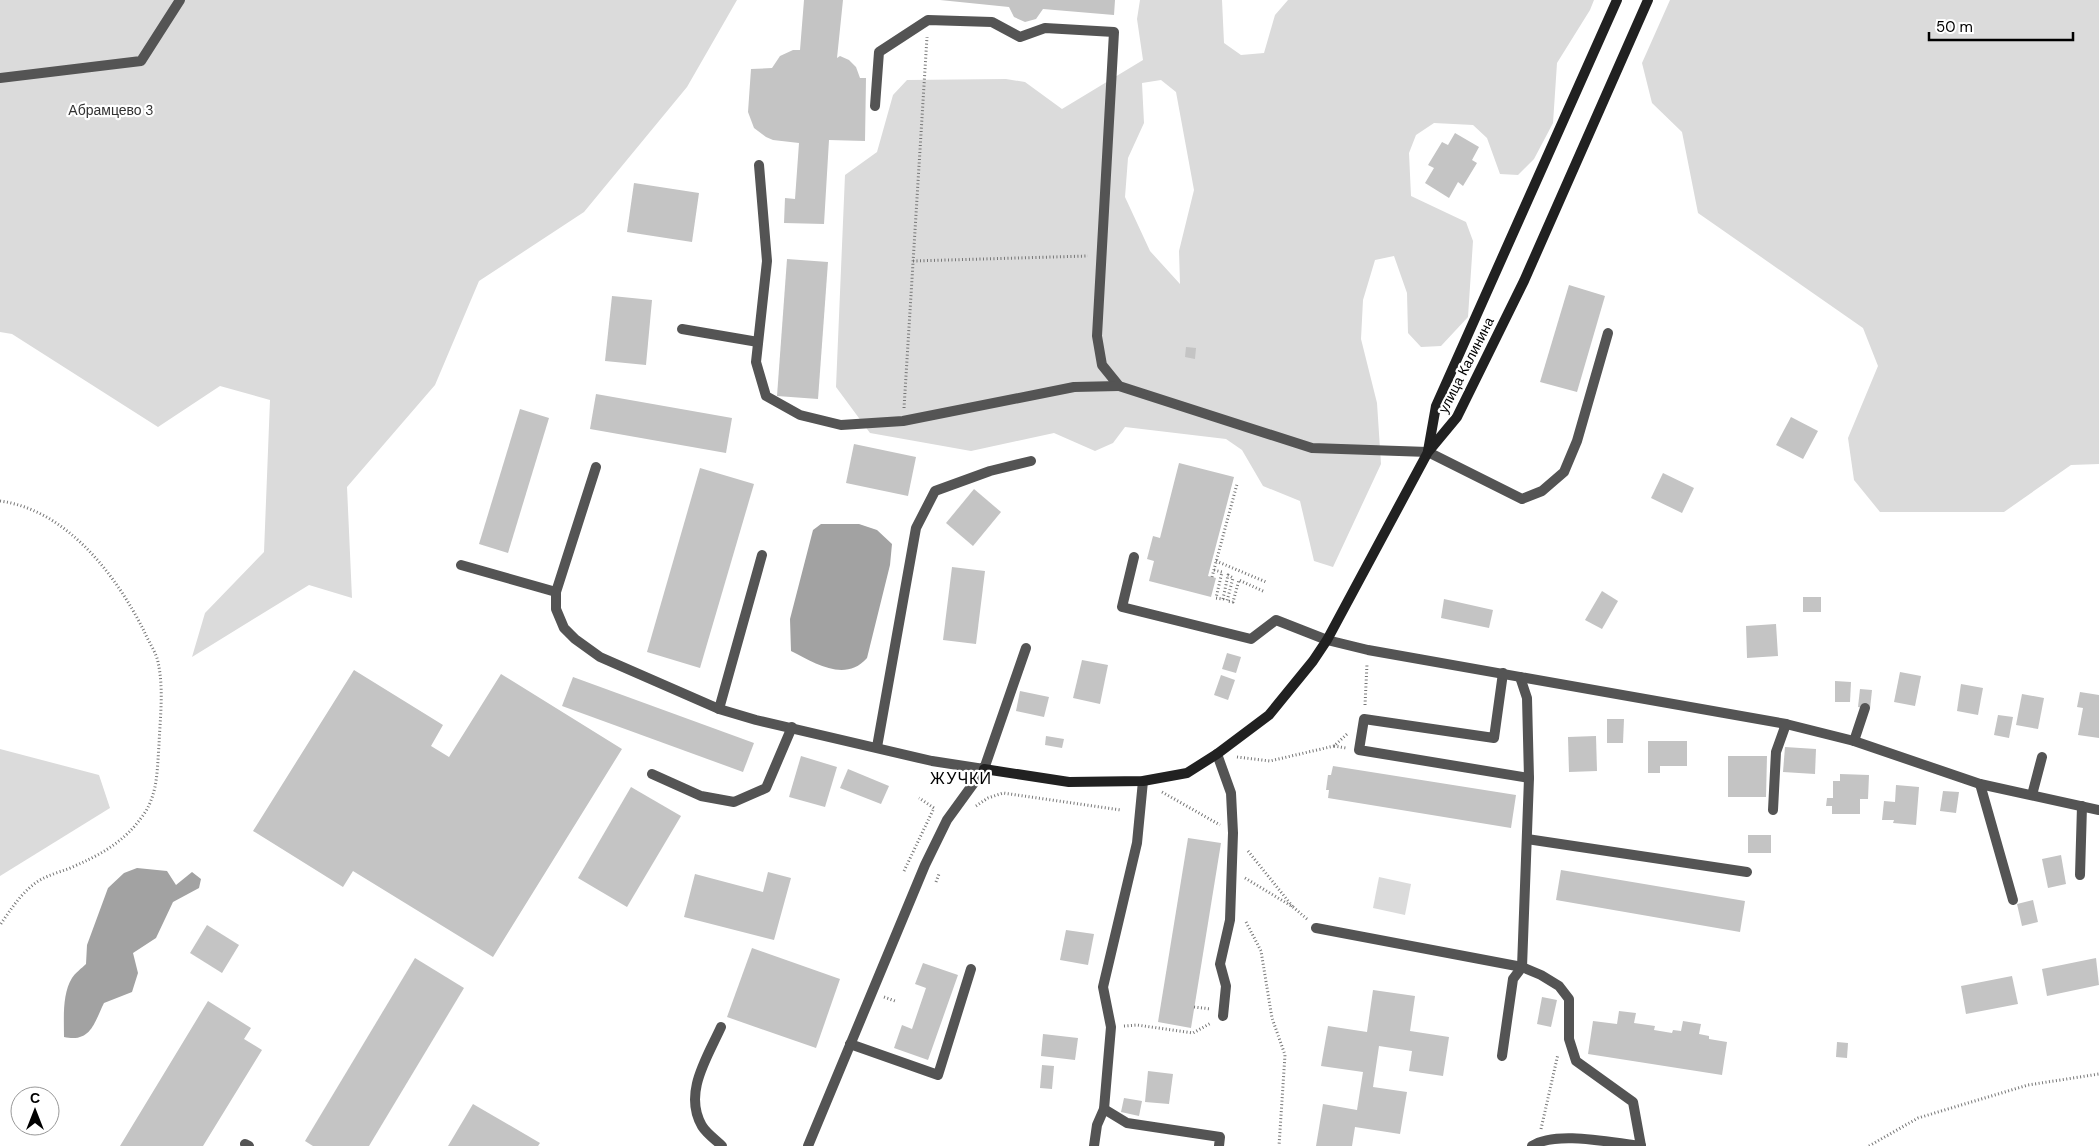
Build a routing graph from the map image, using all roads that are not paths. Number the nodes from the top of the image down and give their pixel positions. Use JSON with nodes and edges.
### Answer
{"nodes":[{"id":1,"x":180,"y":0,"type":"edge"},
{"id":2,"x":1617,"y":0,"type":"edge"},
{"id":3,"x":1648,"y":0,"type":"edge"},
{"id":4,"x":0,"y":78,"type":"edge"},
{"id":5,"x":875,"y":106,"type":"dead end"},
{"id":6,"x":759,"y":165,"type":"dead end"},
{"id":7,"x":682,"y":329,"type":"dead end"},
{"id":8,"x":1608,"y":333,"type":"dead end"},
{"id":9,"x":758,"y":342,"type":"junction"},
{"id":10,"x":1119,"y":386,"type":"junction"},
{"id":11,"x":1428,"y":452,"type":"junction"},
{"id":12,"x":1032,"y":461,"type":"dead end"},
{"id":13,"x":596,"y":467,"type":"dead end"},
{"id":14,"x":762,"y":555,"type":"dead end"},
{"id":15,"x":1134,"y":557,"type":"dead end"},
{"id":16,"x":461,"y":565,"type":"dead end"},
{"id":17,"x":556,"y":592,"type":"junction"},
{"id":18,"x":1327,"y":640,"type":"junction"},
{"id":19,"x":1026,"y":648,"type":"dead end"},
{"id":20,"x":1502,"y":673,"type":"junction"},
{"id":21,"x":1520,"y":677,"type":"junction"},
{"id":22,"x":1865,"y":708,"type":"dead end"},
{"id":23,"x":719,"y":710,"type":"junction"},
{"id":24,"x":1786,"y":724,"type":"junction"},
{"id":25,"x":792,"y":727,"type":"junction"},
{"id":26,"x":1854,"y":741,"type":"junction"},
{"id":27,"x":877,"y":748,"type":"junction"},
{"id":28,"x":1217,"y":754,"type":"junction"},
{"id":29,"x":2042,"y":757,"type":"dead end"},
{"id":30,"x":984,"y":768,"type":"junction"},
{"id":31,"x":652,"y":774,"type":"dead end"},
{"id":32,"x":1529,"y":778,"type":"junction"},
{"id":33,"x":1143,"y":781,"type":"junction"},
{"id":34,"x":1980,"y":784,"type":"junction"},
{"id":35,"x":2032,"y":795,"type":"junction"},
{"id":36,"x":2082,"y":806,"type":"junction"},
{"id":37,"x":2098,"y":807,"type":"edge"},
{"id":38,"x":1773,"y":810,"type":"dead end"},
{"id":39,"x":1527,"y":839,"type":"junction"},
{"id":40,"x":1747,"y":872,"type":"dead end"},
{"id":41,"x":2080,"y":875,"type":"dead end"},
{"id":42,"x":2013,"y":900,"type":"dead end"},
{"id":43,"x":1316,"y":928,"type":"road end"},
{"id":44,"x":1522,"y":967,"type":"junction"},
{"id":45,"x":971,"y":968,"type":"dead end"},
{"id":46,"x":1224,"y":1016,"type":"road end"},
{"id":47,"x":721,"y":1027,"type":"dead end"},
{"id":48,"x":850,"y":1044,"type":"junction"},
{"id":49,"x":1502,"y":1056,"type":"dead end"},
{"id":50,"x":1104,"y":1109,"type":"junction"},
{"id":51,"x":1535,"y":1144,"type":"edge"},
{"id":52,"x":722,"y":1146,"type":"edge"},
{"id":53,"x":808,"y":1146,"type":"edge"},
{"id":54,"x":1094,"y":1146,"type":"edge"},
{"id":55,"x":1219,"y":1146,"type":"edge"},
{"id":56,"x":1641,"y":1146,"type":"edge"}],
"edges":[{"from":1,"to":4,"type":"street"},
{"from":2,"to":11,"type":"street","name":"улица Калинина"},
{"from":3,"to":11,"type":"street","name":"улица Калинина"},
{"from":5,"to":10,"type":"street"},
{"from":6,"to":9,"type":"street"},
{"from":7,"to":9,"type":"street"},
{"from":8,"to":11,"type":"street"},
{"from":9,"to":10,"type":"street"},
{"from":10,"to":11,"type":"street"},
{"from":11,"to":18,"type":"street"},
{"from":12,"to":27,"type":"street"},
{"from":13,"to":17,"type":"street"},
{"from":14,"to":23,"type":"street"},
{"from":15,"to":18,"type":"street"},
{"from":16,"to":17,"type":"street"},
{"from":17,"to":23,"type":"street"},
{"from":18,"to":20,"type":"street"},
{"from":18,"to":28,"type":"street"},
{"from":19,"to":30,"type":"street"},
{"from":20,"to":21,"type":"street"},
{"from":20,"to":32,"type":"street"},
{"from":21,"to":24,"type":"street"},
{"from":21,"to":32,"type":"street"},
{"from":22,"to":26,"type":"street"},
{"from":23,"to":25,"type":"street"},
{"from":24,"to":26,"type":"street"},
{"from":24,"to":38,"type":"street"},
{"from":25,"to":27,"type":"street"},
{"from":25,"to":31,"type":"street"},
{"from":26,"to":34,"type":"street"},
{"from":27,"to":30,"type":"street"},
{"from":28,"to":33,"type":"street"},
{"from":28,"to":46,"type":"street"},
{"from":29,"to":35,"type":"street"},
{"from":30,"to":33,"type":"street"},
{"from":30,"to":48,"type":"street"},
{"from":32,"to":39,"type":"street"},
{"from":33,"to":50,"type":"street"},
{"from":34,"to":35,"type":"street"},
{"from":34,"to":42,"type":"street"},
{"from":35,"to":36,"type":"street"},
{"from":36,"to":37,"type":"street"},
{"from":36,"to":41,"type":"street"},
{"from":39,"to":40,"type":"street"},
{"from":39,"to":44,"type":"street"},
{"from":43,"to":44,"type":"street"},
{"from":44,"to":49,"type":"street"},
{"from":44,"to":56,"type":"street"},
{"from":45,"to":48,"type":"street"},
{"from":47,"to":52,"type":"street"},
{"from":48,"to":53,"type":"street"},
{"from":50,"to":54,"type":"street"},
{"from":50,"to":55,"type":"street"},
{"from":51,"to":56,"type":"street"}]}
